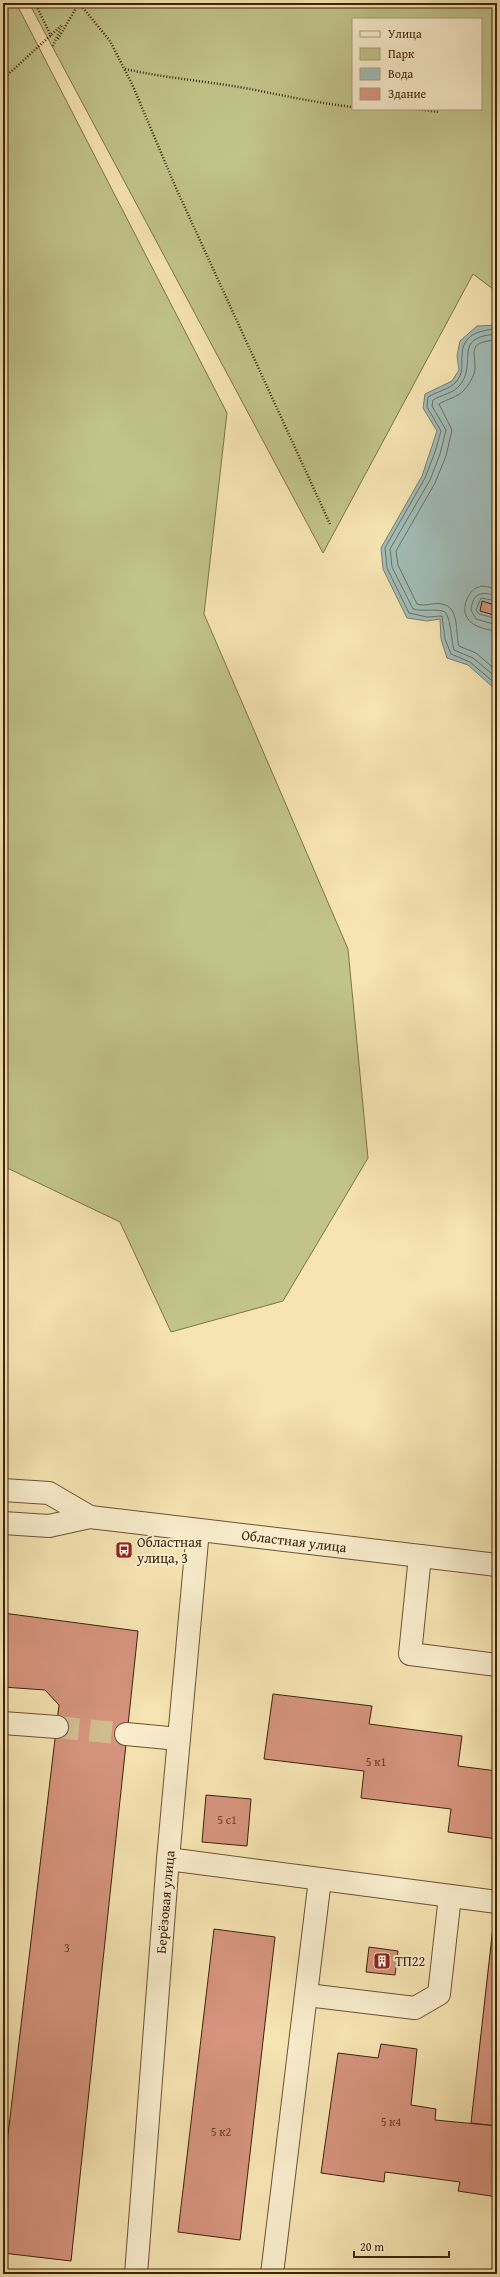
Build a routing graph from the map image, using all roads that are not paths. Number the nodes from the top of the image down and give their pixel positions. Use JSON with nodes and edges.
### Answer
{"nodes":[{"id":1,"x":3,"y":1490,"type":"edge"},
{"id":2,"x":90,"y":1517,"type":"junction"},
{"id":3,"x":3,"y":1523,"type":"edge"},
{"id":4,"x":198,"y":1530,"type":"junction"},
{"id":5,"x":420,"y":1556,"type":"junction"},
{"id":6,"x":497,"y":1565,"type":"edge"},
{"id":7,"x":497,"y":1665,"type":"edge"},
{"id":8,"x":3,"y":1723,"type":"edge"},
{"id":9,"x":57,"y":1728,"type":"tunnel mouth"},
{"id":10,"x":126,"y":1734,"type":"tunnel mouth"},
{"id":11,"x":179,"y":1739,"type":"junction"},
{"id":12,"x":168,"y":1859,"type":"junction"},
{"id":13,"x":320,"y":1879,"type":"junction"},
{"id":14,"x":450,"y":1896,"type":"junction"},
{"id":15,"x":497,"y":1902,"type":"edge"},
{"id":16,"x":306,"y":1995,"type":"junction"},
{"id":17,"x":136,"y":2274,"type":"edge"},
{"id":18,"x":272,"y":2274,"type":"edge"}],
"edges":[{"from":1,"to":2,"type":"street","name":"Областная улица"},
{"from":2,"to":3,"type":"street","name":"Областная улица"},
{"from":2,"to":4,"type":"street","name":"Областная улица"},
{"from":4,"to":5,"type":"street","name":"Областная улица"},
{"from":4,"to":11,"type":"street","name":"Берёзовая улица"},
{"from":5,"to":6,"type":"street","name":"Областная улица"},
{"from":5,"to":7,"type":"street"},
{"from":8,"to":9,"type":"street"},
{"from":10,"to":11,"type":"street"},
{"from":11,"to":12,"type":"street","name":"Берёзовая улица"},
{"from":12,"to":13,"type":"street"},
{"from":12,"to":17,"type":"street","name":"Берёзовая улица"},
{"from":13,"to":14,"type":"street"},
{"from":13,"to":16,"type":"street"},
{"from":14,"to":15,"type":"street"},
{"from":14,"to":16,"type":"street"},
{"from":16,"to":18,"type":"street"}]}
